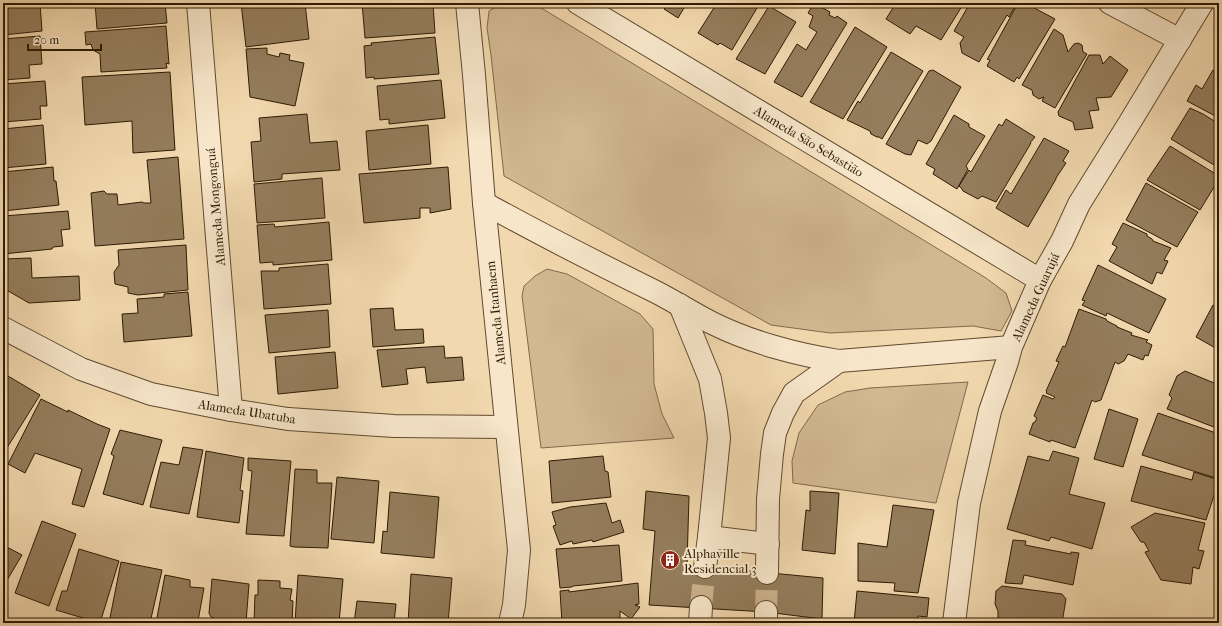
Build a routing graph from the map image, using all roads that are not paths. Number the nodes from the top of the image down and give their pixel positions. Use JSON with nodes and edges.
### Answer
{"nodes":[{"id":1,"x":198,"y":3,"type":"edge"},
{"id":2,"x":467,"y":3,"type":"edge"},
{"id":3,"x":478,"y":3,"type":"edge"},
{"id":4,"x":578,"y":3,"type":"edge"},
{"id":5,"x":1110,"y":3,"type":"edge"},
{"id":6,"x":1202,"y":3,"type":"edge"},
{"id":7,"x":470,"y":34,"type":"junction"},
{"id":8,"x":1180,"y":40,"type":"junction"},
{"id":9,"x":484,"y":204,"type":"junction"},
{"id":10,"x":1040,"y":280,"type":"junction"},
{"id":11,"x":680,"y":305,"type":"junction"},
{"id":12,"x":3,"y":328,"type":"edge"},
{"id":13,"x":1011,"y":347,"type":"junction"},
{"id":14,"x":839,"y":361,"type":"junction"},
{"id":15,"x":231,"y":410,"type":"junction"},
{"id":16,"x":506,"y":427,"type":"junction"},
{"id":17,"x":710,"y":537,"type":"junction"},
{"id":18,"x":768,"y":544,"type":"junction"},
{"id":19,"x":705,"y":567,"type":"tunnel mouth"},
{"id":20,"x":767,"y":573,"type":"tunnel mouth"},
{"id":21,"x":510,"y":623,"type":"edge"},
{"id":22,"x":954,"y":623,"type":"edge"}],
"edges":[{"from":1,"to":15,"type":"street","name":"Alameda Mongonguá"},
{"from":2,"to":7,"type":"street","name":"Alameda Itanhaem"},
{"from":3,"to":7,"type":"street"},
{"from":4,"to":10,"type":"street","name":"Alameda São Sebastião"},
{"from":5,"to":8,"type":"street"},
{"from":6,"to":8,"type":"street","name":"Alameda Guarujá"},
{"from":7,"to":9,"type":"street","name":"Alameda Itanhaem"},
{"from":8,"to":10,"type":"street","name":"Alameda Guarujá"},
{"from":9,"to":11,"type":"street"},
{"from":9,"to":16,"type":"street","name":"Alameda Itanhaem"},
{"from":10,"to":13,"type":"street","name":"Alameda Guarujá"},
{"from":11,"to":14,"type":"street"},
{"from":11,"to":17,"type":"street"},
{"from":12,"to":15,"type":"street","name":"Alameda Ubatuba"},
{"from":13,"to":14,"type":"street"},
{"from":13,"to":22,"type":"street","name":"Alameda Guarujá"},
{"from":14,"to":18,"type":"street"},
{"from":15,"to":16,"type":"street","name":"Alameda Ubatuba"},
{"from":16,"to":21,"type":"street","name":"Alameda Itanhaem"},
{"from":17,"to":18,"type":"street"},
{"from":17,"to":19,"type":"street"},
{"from":18,"to":20,"type":"street"}]}
